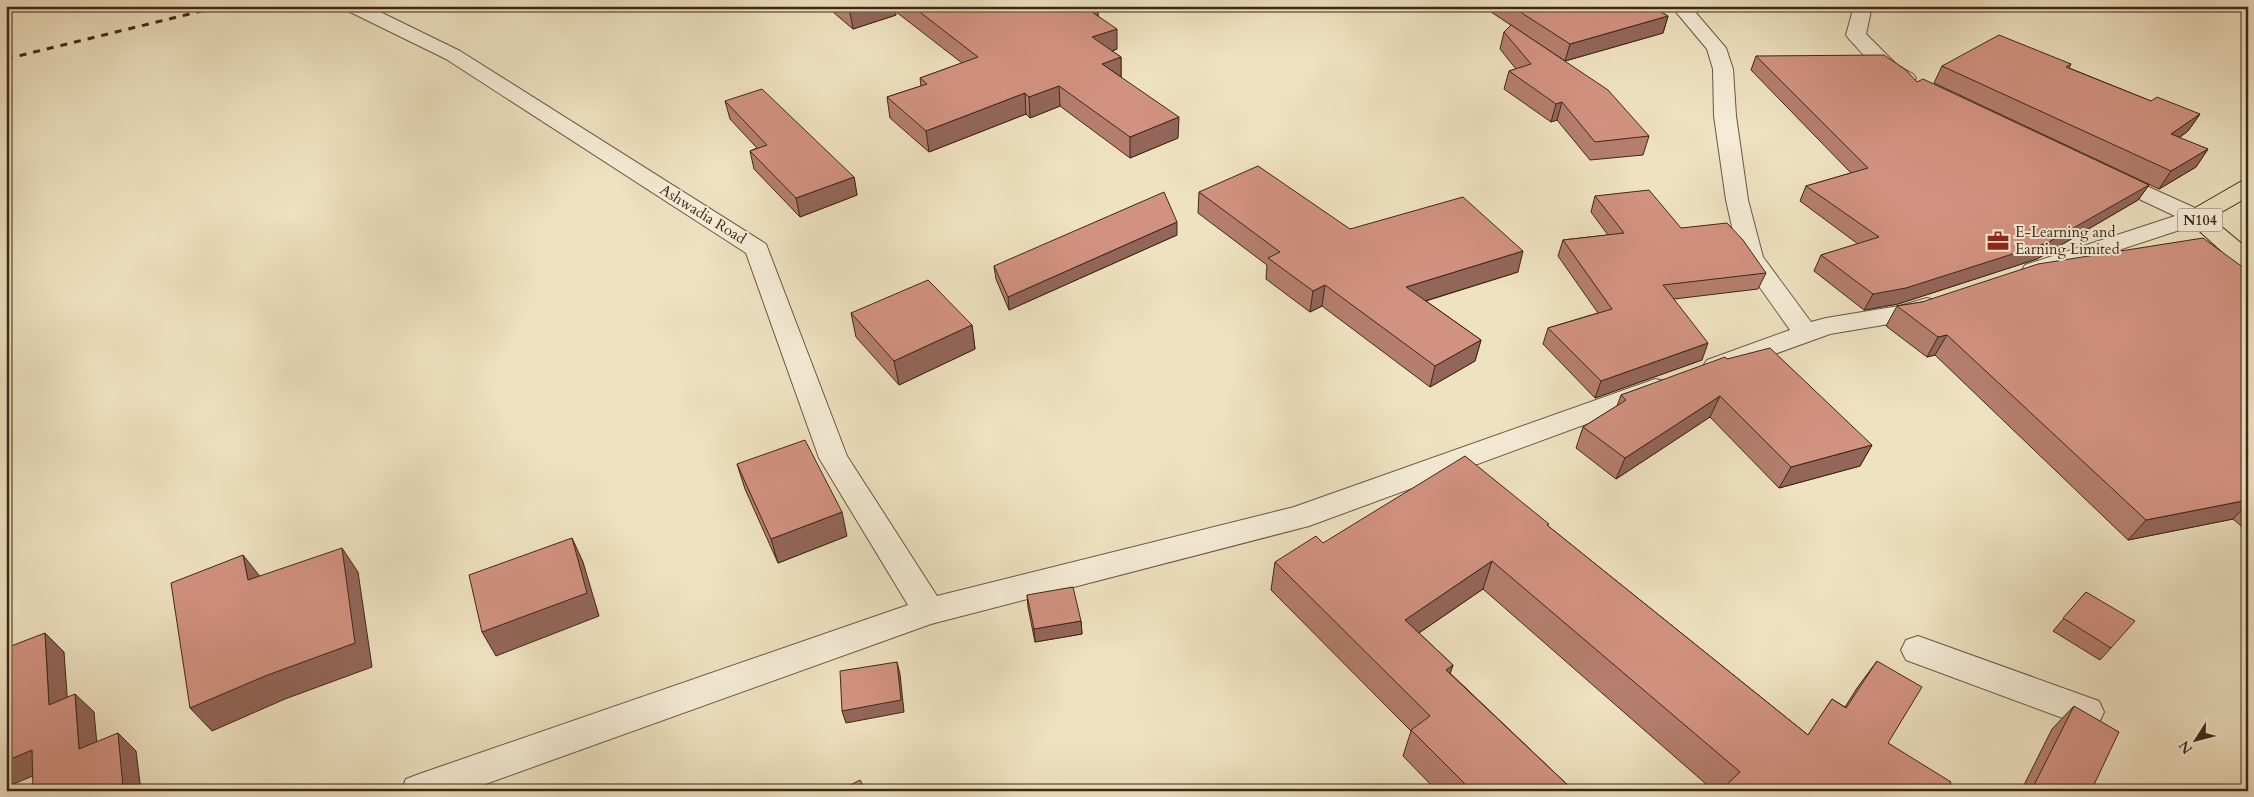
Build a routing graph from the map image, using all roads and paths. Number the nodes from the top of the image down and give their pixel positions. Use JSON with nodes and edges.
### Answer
{"nodes":[{"id":1,"x":353,"y":6,"type":"edge"},
{"id":2,"x":1680,"y":6,"type":"edge"},
{"id":3,"x":1863,"y":6,"type":"edge"},
{"id":4,"x":1924,"y":88,"type":"edge"},
{"id":5,"x":2092,"y":168,"type":"edge"},
{"id":6,"x":2248,"y":187,"type":"edge"},
{"id":7,"x":2196,"y":217,"type":"junction"},
{"id":8,"x":2248,"y":262,"type":"edge"},
{"id":9,"x":2012,"y":278,"type":"edge"},
{"id":10,"x":1948,"y":299,"type":"edge"},
{"id":11,"x":1816,"y":330,"type":"junction"},
{"id":12,"x":929,"y":611,"type":"junction"},
{"id":13,"x":1918,"y":650,"type":"dead end"},
{"id":14,"x":2087,"y":712,"type":"edge"},
{"id":15,"x":419,"y":791,"type":"edge"}],
"edges":[{"from":1,"to":12,"type":"street","name":"Ashwadia Road"},
{"from":2,"to":11,"type":"street"},
{"from":3,"to":4,"type":"street"},
{"from":5,"to":7,"type":"street"},
{"from":6,"to":7,"type":"highway","number":"N104"},
{"from":7,"to":8,"type":"highway","number":"N104"},
{"from":7,"to":9,"type":"street"},
{"from":10,"to":11,"type":"street"},
{"from":11,"to":12,"type":"street"},
{"from":12,"to":15,"type":"street"},
{"from":13,"to":14,"type":"street"}]}
